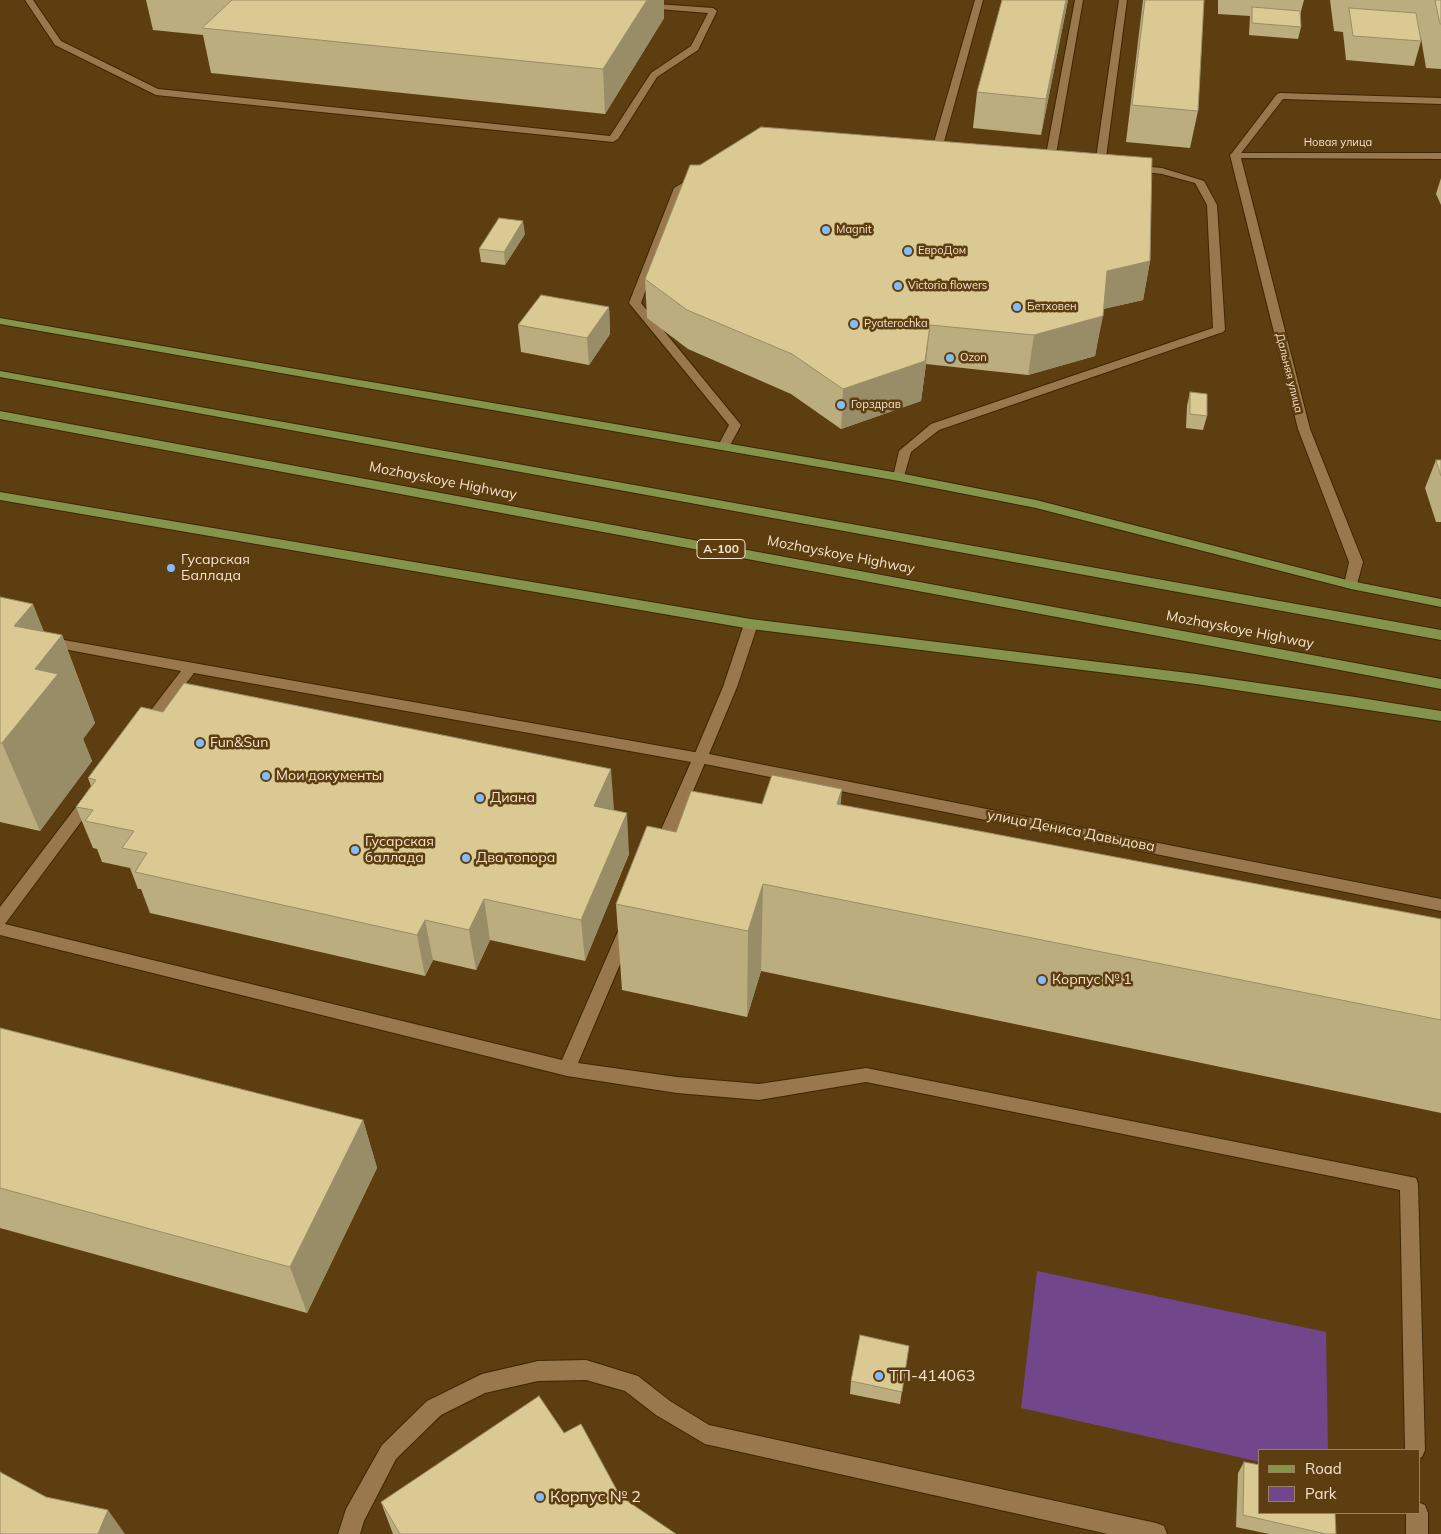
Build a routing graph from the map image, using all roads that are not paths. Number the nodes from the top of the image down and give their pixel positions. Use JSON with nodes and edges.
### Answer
{"nodes":[{"id":1,"x":29,"y":0,"type":"edge"},
{"id":2,"x":979,"y":0,"type":"edge"},
{"id":3,"x":1079,"y":0,"type":"edge"},
{"id":4,"x":1123,"y":0,"type":"edge"},
{"id":5,"x":637,"y":4,"type":"edge"},
{"id":6,"x":1441,"y":101,"type":"edge"},
{"id":7,"x":936,"y":149,"type":"edge"},
{"id":8,"x":1234,"y":155,"type":"junction"},
{"id":9,"x":1441,"y":156,"type":"edge"},
{"id":10,"x":1050,"y":160,"type":"edge"},
{"id":11,"x":1085,"y":164,"type":"edge"},
{"id":12,"x":1109,"y":166,"type":"junction"},
{"id":13,"x":713,"y":168,"type":"edge"},
{"id":14,"x":0,"y":321,"type":"edge"},
{"id":15,"x":0,"y":374,"type":"edge"},
{"id":16,"x":0,"y":415,"type":"edge"},
{"id":17,"x":724,"y":446,"type":"junction"},
{"id":18,"x":899,"y":477,"type":"junction"},
{"id":19,"x":0,"y":496,"type":"edge"},
{"id":20,"x":1351,"y":585,"type":"junction"},
{"id":21,"x":1441,"y":603,"type":"edge"},
{"id":22,"x":751,"y":624,"type":"junction"},
{"id":23,"x":1441,"y":635,"type":"edge"},
{"id":24,"x":29,"y":639,"type":"edge"},
{"id":25,"x":191,"y":667,"type":"junction"},
{"id":26,"x":1441,"y":684,"type":"edge"},
{"id":27,"x":1441,"y":716,"type":"edge"},
{"id":28,"x":135,"y":741,"type":"edge"},
{"id":29,"x":700,"y":758,"type":"junction"},
{"id":30,"x":100,"y":787,"type":"edge"},
{"id":31,"x":654,"y":865,"type":"edge"},
{"id":32,"x":1441,"y":905,"type":"edge"},
{"id":33,"x":635,"y":909,"type":"edge"},
{"id":34,"x":0,"y":919,"type":"edge"},
{"id":35,"x":0,"y":929,"type":"edge"},
{"id":36,"x":567,"y":1069,"type":"junction"},
{"id":37,"x":1415,"y":1449,"type":"edge"},
{"id":38,"x":1416,"y":1514,"type":"edge"},
{"id":39,"x":349,"y":1534,"type":"edge"},
{"id":40,"x":1156,"y":1534,"type":"edge"},
{"id":41,"x":1417,"y":1534,"type":"edge"}],
"edges":[{"from":1,"to":5,"type":"street"},
{"from":2,"to":7,"type":"street"},
{"from":3,"to":10,"type":"street"},
{"from":4,"to":12,"type":"street"},
{"from":6,"to":8,"type":"street"},
{"from":8,"to":9,"type":"street","name":"Новая улица"},
{"from":8,"to":20,"type":"street","name":"Дальняя улица"},
{"from":11,"to":12,"type":"street"},
{"from":12,"to":18,"type":"street"},
{"from":13,"to":17,"type":"street"},
{"from":14,"to":17,"type":"main road"},
{"from":15,"to":23,"type":"main road","name":"Mozhayskoye Highway"},
{"from":16,"to":26,"type":"main road","name":"Mozhayskoye Highway","number":"А-100"},
{"from":17,"to":18,"type":"main road"},
{"from":18,"to":20,"type":"main road"},
{"from":19,"to":22,"type":"main road"},
{"from":20,"to":21,"type":"main road"},
{"from":22,"to":27,"type":"main road"},
{"from":22,"to":29,"type":"street"},
{"from":24,"to":25,"type":"street","name":"улица Дениса Давыдова"},
{"from":25,"to":28,"type":"street"},
{"from":25,"to":29,"type":"street","name":"улица Дениса Давыдова"},
{"from":29,"to":31,"type":"street"},
{"from":29,"to":32,"type":"street","name":"улица Дениса Давыдова"},
{"from":30,"to":34,"type":"street"},
{"from":33,"to":36,"type":"street"},
{"from":35,"to":36,"type":"street"},
{"from":36,"to":37,"type":"street"},
{"from":38,"to":41,"type":"street"},
{"from":39,"to":40,"type":"street"}]}
